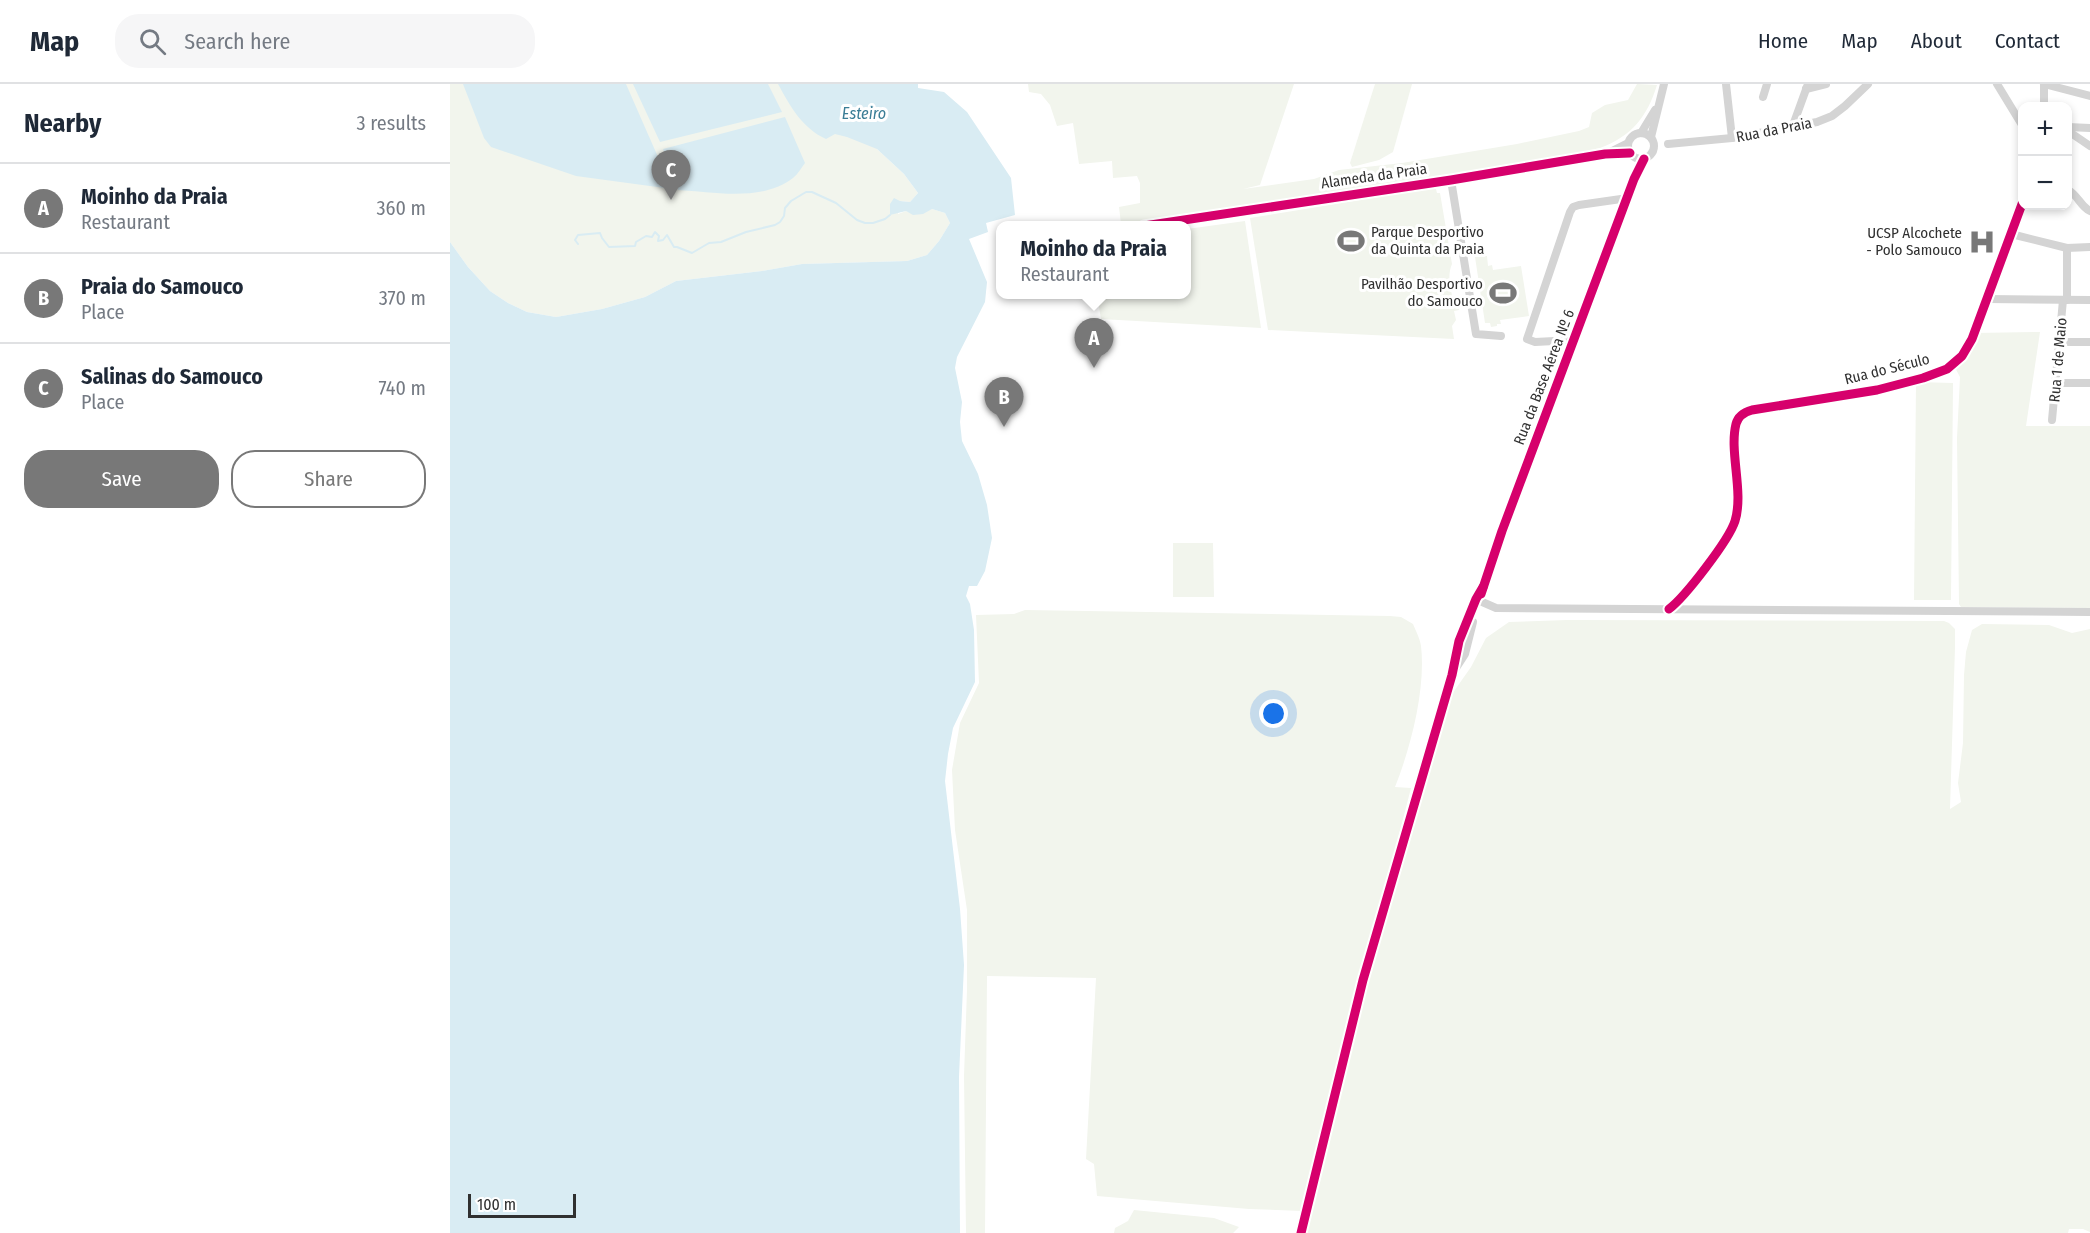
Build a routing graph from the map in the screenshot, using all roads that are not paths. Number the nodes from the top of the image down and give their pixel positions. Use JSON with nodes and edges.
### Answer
{"nodes":[{"id":1,"x":1664,"y":84,"type":"edge"},
{"id":2,"x":1726,"y":84,"type":"edge"},
{"id":3,"x":1767,"y":84,"type":"edge"},
{"id":4,"x":1826,"y":84,"type":"edge"},
{"id":5,"x":1868,"y":84,"type":"edge"},
{"id":6,"x":1997,"y":84,"type":"edge"},
{"id":7,"x":2044,"y":84,"type":"edge"},
{"id":8,"x":1807,"y":87,"type":"edge"},
{"id":9,"x":2089,"y":93,"type":"edge"},
{"id":10,"x":1763,"y":97,"type":"dead end"},
{"id":11,"x":2044,"y":102,"type":"edge"},
{"id":12,"x":1659,"y":104,"type":"junction"},
{"id":13,"x":2018,"y":118,"type":"edge"},
{"id":14,"x":2072,"y":127,"type":"edge"},
{"id":15,"x":1792,"y":128,"type":"junction"},
{"id":16,"x":2090,"y":128,"type":"edge"},
{"id":17,"x":1641,"y":133,"type":"junction"},
{"id":18,"x":2072,"y":134,"type":"edge"},
{"id":19,"x":1651,"y":137,"type":"junction"},
{"id":20,"x":1732,"y":138,"type":"junction"},
{"id":21,"x":1628,"y":143,"type":"junction"},
{"id":22,"x":1668,"y":144,"type":"dead end"},
{"id":23,"x":2090,"y":146,"type":"edge"},
{"id":24,"x":1608,"y":153,"type":"junction"},
{"id":25,"x":1636,"y":157,"type":"junction"},
{"id":26,"x":1451,"y":180,"type":"junction"},
{"id":27,"x":2072,"y":192,"type":"edge"},
{"id":28,"x":1628,"y":198,"type":"junction"},
{"id":29,"x":2020,"y":210,"type":"edge"},
{"id":30,"x":2090,"y":212,"type":"edge"},
{"id":31,"x":1171,"y":221,"type":"edge"},
{"id":32,"x":2011,"y":234,"type":"junction"},
{"id":33,"x":2090,"y":247,"type":"edge"},
{"id":34,"x":2067,"y":248,"type":"junction"},
{"id":35,"x":1987,"y":299,"type":"junction"},
{"id":36,"x":2065,"y":300,"type":"junction"},
{"id":37,"x":2090,"y":300,"type":"edge"},
{"id":38,"x":1501,"y":336,"type":"dead end"},
{"id":39,"x":1574,"y":340,"type":"junction"},
{"id":40,"x":2060,"y":342,"type":"junction"},
{"id":41,"x":2090,"y":342,"type":"edge"},
{"id":42,"x":2056,"y":383,"type":"junction"},
{"id":43,"x":2090,"y":383,"type":"edge"},
{"id":44,"x":2052,"y":420,"type":"dead end"},
{"id":45,"x":1483,"y":587,"type":"junction"},
{"id":46,"x":1685,"y":594,"type":"junction"},
{"id":47,"x":1480,"y":602,"type":"junction"},
{"id":48,"x":1669,"y":609,"type":"junction"},
{"id":49,"x":1694,"y":609,"type":"junction"},
{"id":50,"x":2090,"y":612,"type":"edge"},
{"id":51,"x":1452,"y":675,"type":"junction"},
{"id":52,"x":1301,"y":1233,"type":"edge"}],
"edges":[{"from":1,"to":12,"type":"street"},
{"from":2,"to":20,"type":"street"},
{"from":3,"to":10,"type":"street"},
{"from":4,"to":8,"type":"street"},
{"from":5,"to":15,"type":"street","name":"Rua da Praia"},
{"from":6,"to":13,"type":"street"},
{"from":7,"to":9,"type":"street"},
{"from":7,"to":11,"type":"street"},
{"from":8,"to":15,"type":"street"},
{"from":12,"to":17,"type":"street"},
{"from":12,"to":19,"type":"street"},
{"from":14,"to":16,"type":"street"},
{"from":15,"to":20,"type":"street","name":"Rua da Praia"},
{"from":17,"to":19,"type":"street"},
{"from":17,"to":21,"type":"street"},
{"from":18,"to":23,"type":"street"},
{"from":19,"to":25,"type":"street"},
{"from":20,"to":22,"type":"street","name":"Rua da Praia"},
{"from":21,"to":24,"type":"street"},
{"from":21,"to":25,"type":"street"},
{"from":24,"to":25,"type":"street"},
{"from":24,"to":26,"type":"street","name":"Alameda da Praia"},
{"from":25,"to":28,"type":"street","name":"Rua da Base Aérea Nº 6"},
{"from":26,"to":31,"type":"street","name":"Alameda da Praia"},
{"from":26,"to":38,"type":"street"},
{"from":27,"to":30,"type":"street"},
{"from":28,"to":39,"type":"street","name":"Rua da Base Aérea Nº 6"},
{"from":28,"to":39,"type":"street"},
{"from":29,"to":32,"type":"street","name":"Rua do Século"},
{"from":32,"to":34,"type":"street"},
{"from":32,"to":35,"type":"street","name":"Rua do Século"},
{"from":33,"to":34,"type":"street"},
{"from":34,"to":36,"type":"street","name":"Rua 1 de Maio"},
{"from":35,"to":36,"type":"street"},
{"from":35,"to":46,"type":"street","name":"Rua do Século"},
{"from":36,"to":37,"type":"street"},
{"from":36,"to":40,"type":"street","name":"Rua 1 de Maio"},
{"from":39,"to":45,"type":"street","name":"Rua da Base Aérea Nº 6"},
{"from":40,"to":41,"type":"street"},
{"from":40,"to":42,"type":"street","name":"Rua 1 de Maio"},
{"from":42,"to":43,"type":"street"},
{"from":42,"to":44,"type":"street","name":"Rua 1 de Maio"},
{"from":45,"to":47,"type":"street"},
{"from":45,"to":51,"type":"street"},
{"from":46,"to":48,"type":"street","name":"Rua do Século"},
{"from":46,"to":49,"type":"street"},
{"from":47,"to":48,"type":"street"},
{"from":47,"to":51,"type":"street"},
{"from":48,"to":49,"type":"street"},
{"from":49,"to":50,"type":"street"},
{"from":51,"to":52,"type":"street"}]}
